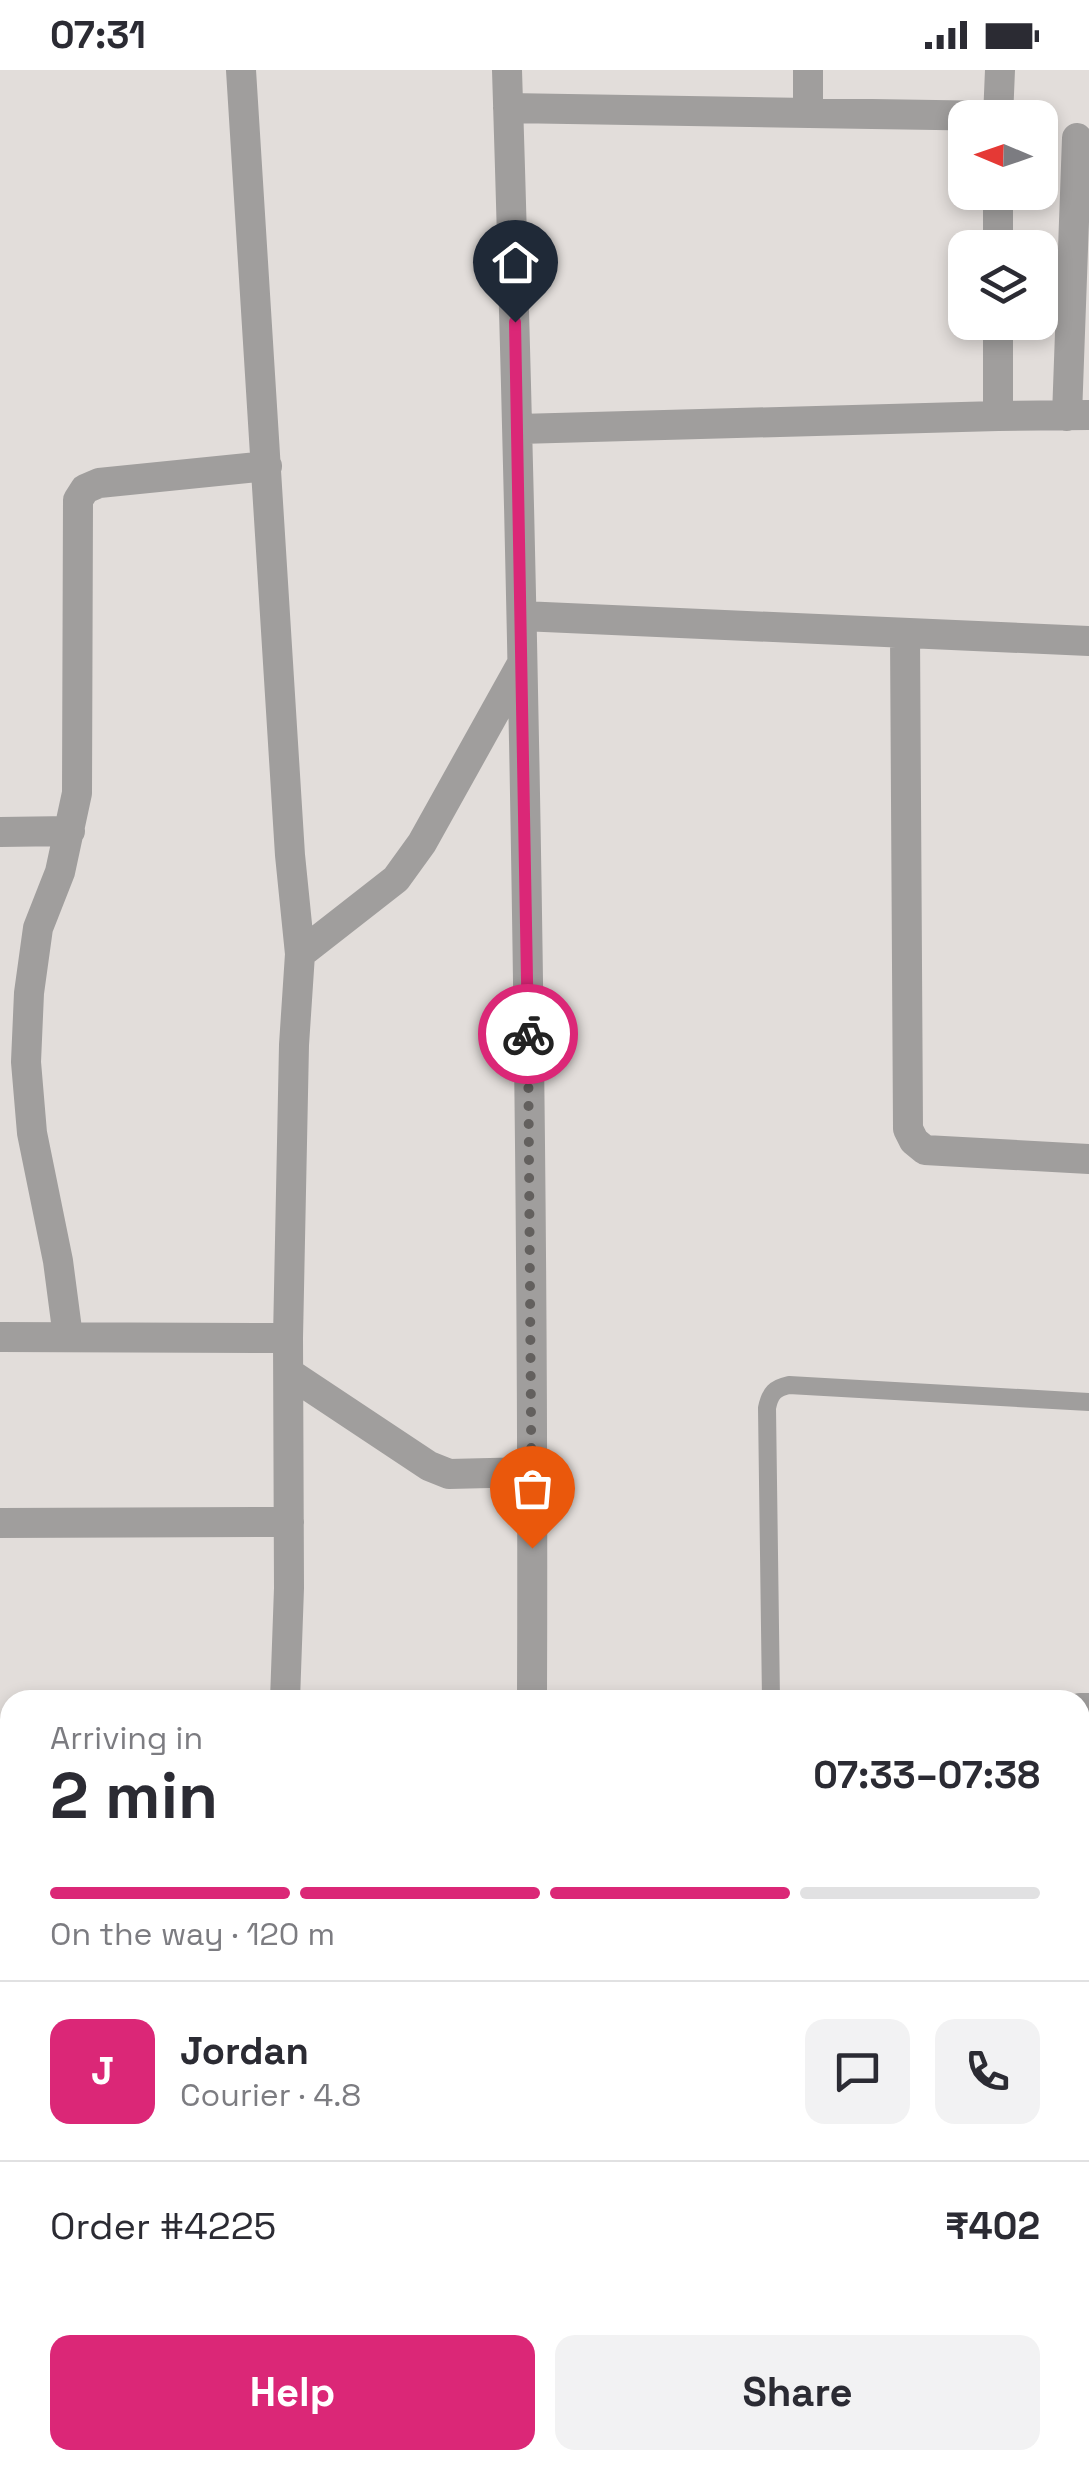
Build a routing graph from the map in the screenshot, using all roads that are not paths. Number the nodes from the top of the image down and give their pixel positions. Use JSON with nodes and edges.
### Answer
{"nodes":[{"id":1,"x":242,"y":70,"type":"edge"},
{"id":2,"x":506,"y":70,"type":"edge"},
{"id":3,"x":808,"y":70,"type":"edge"},
{"id":4,"x":1000,"y":70,"type":"edge"},
{"id":5,"x":999,"y":100,"type":"edge"},
{"id":6,"x":508,"y":108,"type":"junction"},
{"id":7,"x":808,"y":113,"type":"junction"},
{"id":8,"x":948,"y":116,"type":"edge"},
{"id":9,"x":1077,"y":138,"type":"dead end"},
{"id":10,"x":998,"y":340,"type":"edge"},
{"id":11,"x":998,"y":416,"type":"junction"},
{"id":12,"x":1078,"y":416,"type":"edge"},
{"id":13,"x":518,"y":429,"type":"junction"},
{"id":14,"x":267,"y":466,"type":"junction"},
{"id":15,"x":522,"y":616,"type":"junction"},
{"id":16,"x":905,"y":635,"type":"junction"},
{"id":17,"x":1089,"y":641,"type":"edge"},
{"id":18,"x":522,"y":663,"type":"junction"},
{"id":19,"x":70,"y":831,"type":"junction"},
{"id":20,"x":0,"y":832,"type":"edge"},
{"id":21,"x":300,"y":954,"type":"junction"},
{"id":22,"x":1089,"y":1159,"type":"edge"},
{"id":23,"x":0,"y":1337,"type":"edge"},
{"id":24,"x":68,"y":1338,"type":"junction"},
{"id":25,"x":288,"y":1338,"type":"junction"},
{"id":26,"x":288,"y":1373,"type":"junction"},
{"id":27,"x":1089,"y":1402,"type":"edge"},
{"id":28,"x":533,"y":1472,"type":"junction"},
{"id":29,"x":289,"y":1522,"type":"junction"},
{"id":30,"x":0,"y":1523,"type":"edge"},
{"id":31,"x":285,"y":1690,"type":"edge"},
{"id":32,"x":532,"y":1690,"type":"edge"},
{"id":33,"x":771,"y":1690,"type":"edge"}],
"edges":[{"from":1,"to":14,"type":"street"},
{"from":2,"to":6,"type":"street"},
{"from":3,"to":7,"type":"street"},
{"from":4,"to":5,"type":"street"},
{"from":6,"to":7,"type":"street"},
{"from":6,"to":13,"type":"street"},
{"from":7,"to":8,"type":"street"},
{"from":9,"to":12,"type":"street"},
{"from":10,"to":11,"type":"street"},
{"from":11,"to":12,"type":"street"},
{"from":11,"to":13,"type":"street"},
{"from":13,"to":15,"type":"street"},
{"from":14,"to":19,"type":"street"},
{"from":14,"to":21,"type":"street"},
{"from":15,"to":16,"type":"street"},
{"from":15,"to":18,"type":"street"},
{"from":16,"to":17,"type":"street"},
{"from":16,"to":22,"type":"street"},
{"from":18,"to":21,"type":"street"},
{"from":18,"to":28,"type":"street"},
{"from":19,"to":20,"type":"street"},
{"from":19,"to":24,"type":"street"},
{"from":21,"to":25,"type":"street"},
{"from":23,"to":24,"type":"street"},
{"from":24,"to":25,"type":"street"},
{"from":25,"to":26,"type":"street"},
{"from":26,"to":28,"type":"street"},
{"from":26,"to":29,"type":"street"},
{"from":27,"to":33,"type":"lane"},
{"from":28,"to":32,"type":"street"},
{"from":29,"to":30,"type":"street"},
{"from":29,"to":31,"type":"street"}]}
